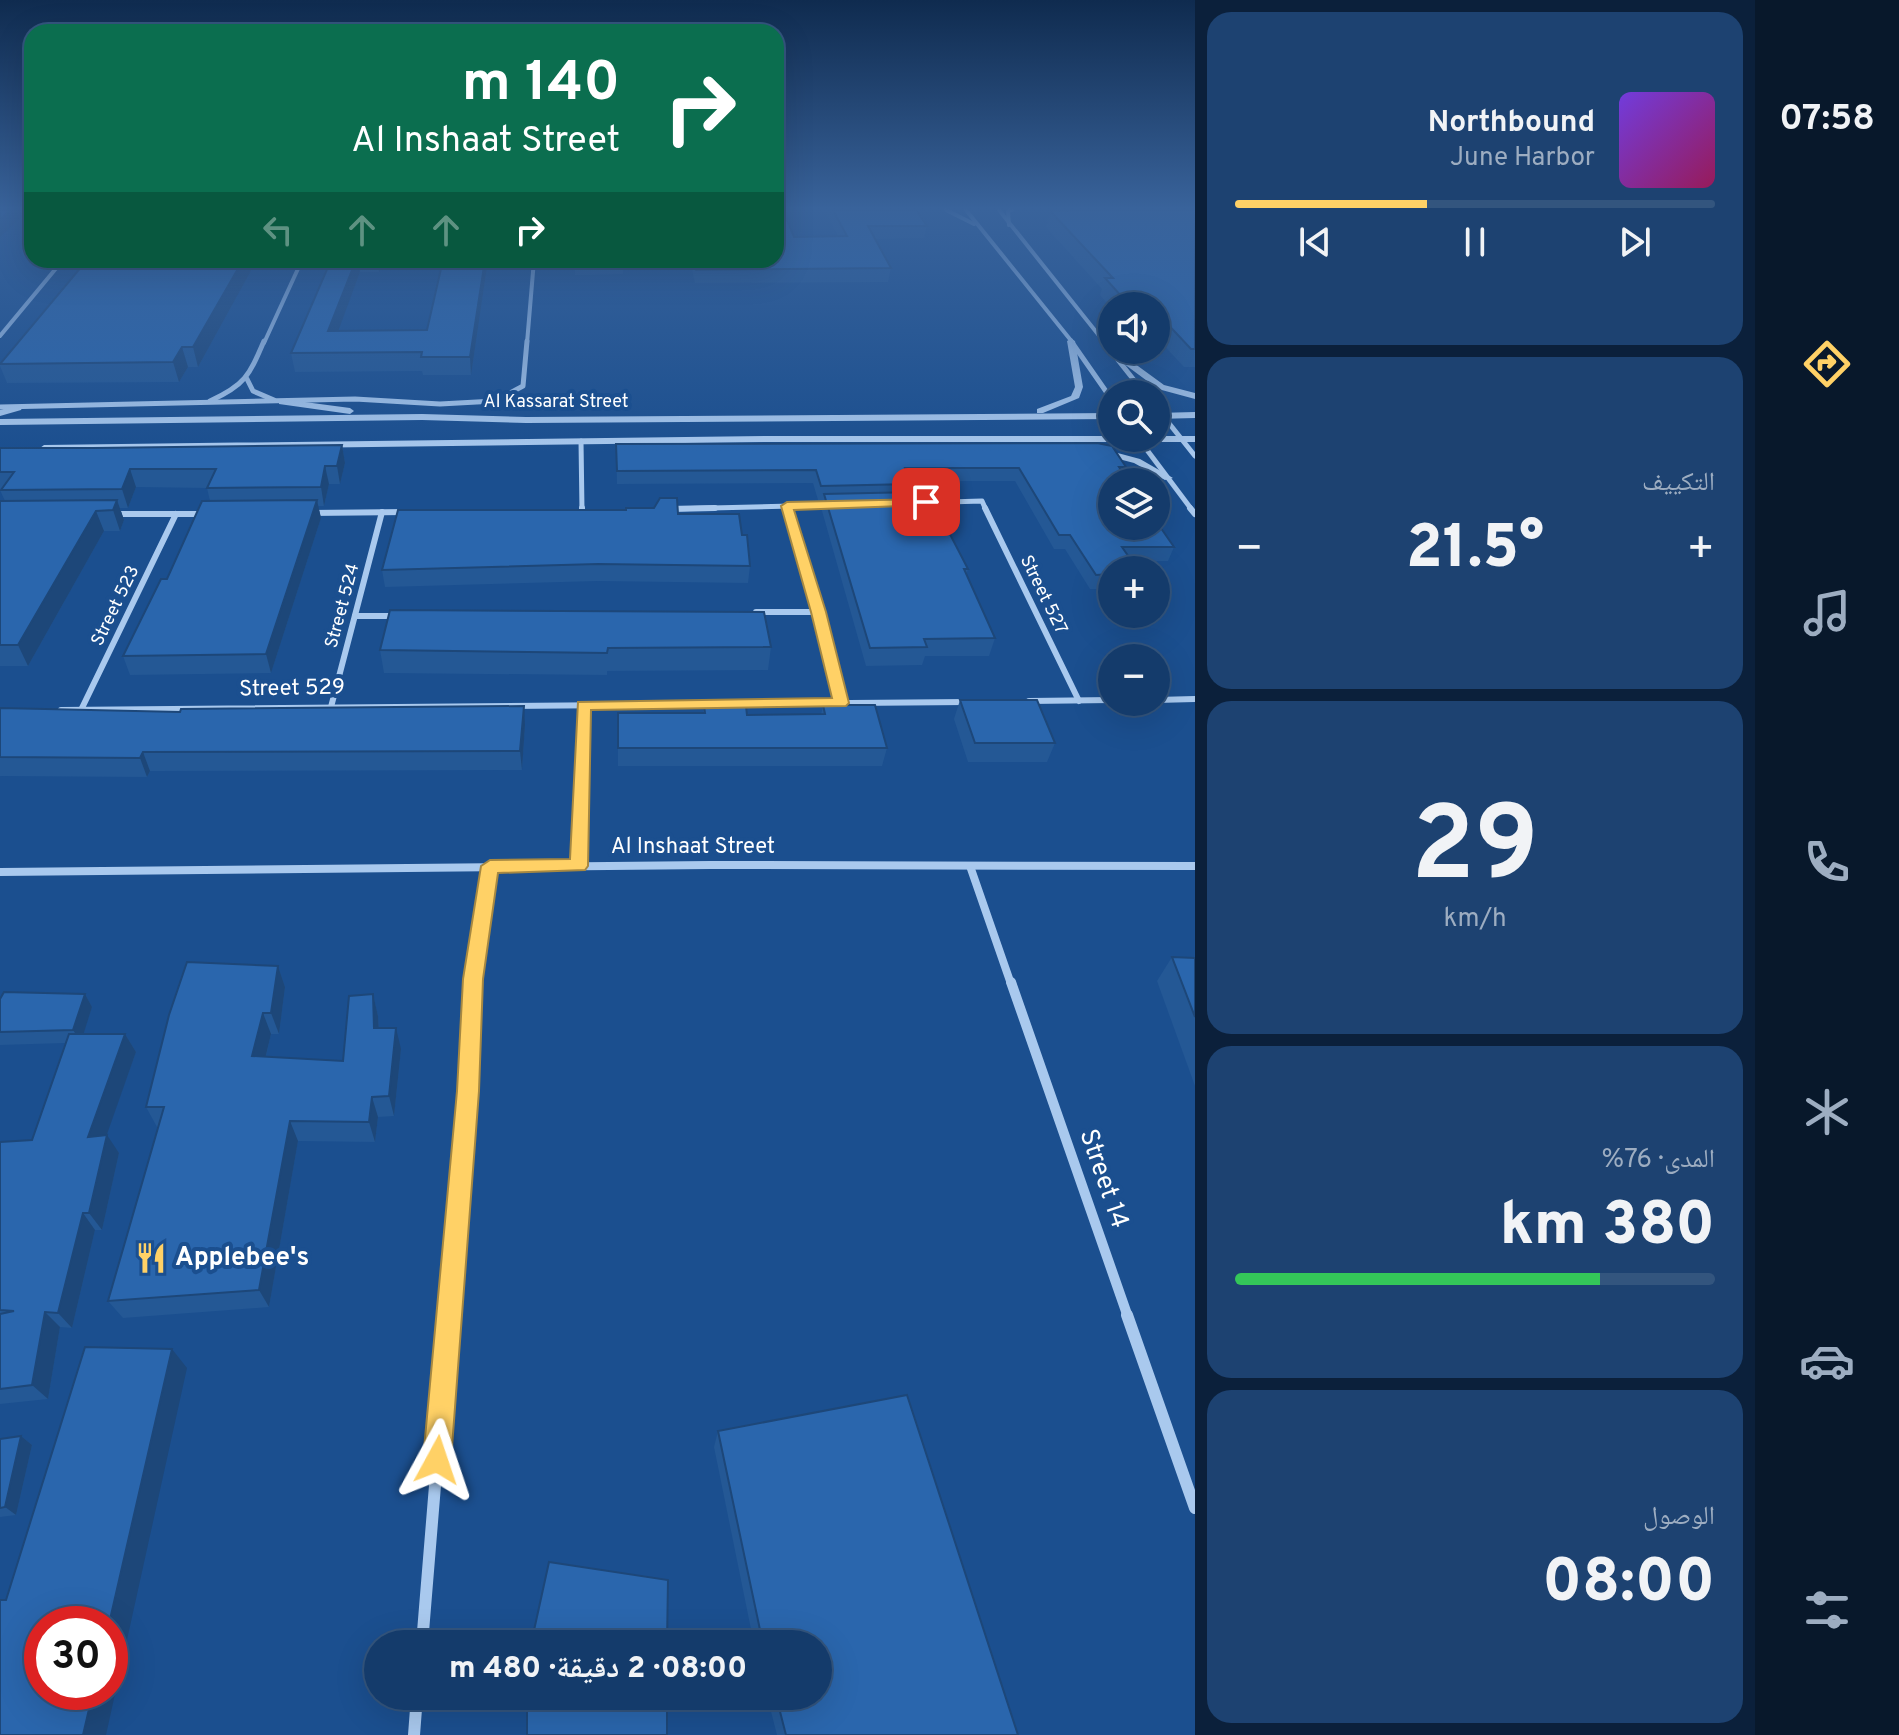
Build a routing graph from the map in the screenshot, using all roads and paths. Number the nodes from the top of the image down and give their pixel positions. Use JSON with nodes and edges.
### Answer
{"nodes":[{"id":1,"x":37,"y":291,"type":"edge"},
{"id":2,"x":288,"y":291,"type":"edge"},
{"id":3,"x":531,"y":291,"type":"edge"},
{"id":4,"x":1031,"y":291,"type":"edge"},
{"id":5,"x":1062,"y":291,"type":"edge"},
{"id":6,"x":0,"y":336,"type":"edge"},
{"id":7,"x":1098,"y":336,"type":"edge"},
{"id":8,"x":1071,"y":341,"type":"junction"},
{"id":9,"x":1121,"y":364,"type":"edge"},
{"id":10,"x":1130,"y":364,"type":"edge"},
{"id":11,"x":247,"y":379,"type":"junction"},
{"id":12,"x":1098,"y":380,"type":"edge"},
{"id":13,"x":1134,"y":380,"type":"edge"},
{"id":14,"x":1195,"y":396,"type":"edge"},
{"id":15,"x":282,"y":402,"type":"junction"},
{"id":16,"x":194,"y":405,"type":"junction"},
{"id":17,"x":18,"y":408,"type":"joint"},
{"id":18,"x":0,"y":410,"type":"edge"},
{"id":19,"x":1029,"y":414,"type":"junction"},
{"id":20,"x":1195,"y":415,"type":"edge"},
{"id":21,"x":1098,"y":416,"type":"edge"},
{"id":22,"x":1170,"y":416,"type":"edge"},
{"id":23,"x":422,"y":417,"type":"junction"},
{"id":24,"x":0,"y":422,"type":"edge"},
{"id":25,"x":1170,"y":427,"type":"edge"},
{"id":26,"x":1098,"y":438,"type":"edge"},
{"id":27,"x":911,"y":439,"type":"junction"},
{"id":28,"x":1170,"y":439,"type":"edge"},
{"id":29,"x":1181,"y":439,"type":"junction"},
{"id":30,"x":1195,"y":439,"type":"edge"},
{"id":31,"x":581,"y":441,"type":"junction"},
{"id":32,"x":326,"y":443,"type":"junction"},
{"id":33,"x":28,"y":448,"type":"edge"},
{"id":34,"x":55,"y":448,"type":"junction"},
{"id":35,"x":300,"y":453,"type":"edge"},
{"id":36,"x":1195,"y":456,"type":"edge"},
{"id":37,"x":101,"y":460,"type":"edge"},
{"id":38,"x":1150,"y":468,"type":"edge"},
{"id":39,"x":1170,"y":481,"type":"edge"},
{"id":40,"x":907,"y":503,"type":"edge"},
{"id":41,"x":847,"y":505,"type":"edge"},
{"id":42,"x":787,"y":506,"type":"junction"},
{"id":43,"x":661,"y":509,"type":"edge"},
{"id":44,"x":566,"y":511,"type":"edge"},
{"id":45,"x":582,"y":511,"type":"junction"},
{"id":46,"x":598,"y":511,"type":"edge"},
{"id":47,"x":382,"y":512,"type":"junction"},
{"id":48,"x":413,"y":512,"type":"edge"},
{"id":49,"x":223,"y":513,"type":"edge"},
{"id":50,"x":303,"y":513,"type":"edge"},
{"id":51,"x":112,"y":514,"type":"edge"},
{"id":52,"x":176,"y":514,"type":"junction"},
{"id":53,"x":1195,"y":514,"type":"edge"},
{"id":54,"x":739,"y":612,"type":"edge"},
{"id":55,"x":819,"y":612,"type":"junction"},
{"id":56,"x":355,"y":616,"type":"junction"},
{"id":57,"x":403,"y":616,"type":"edge"},
{"id":58,"x":1195,"y":699,"type":"edge"},
{"id":59,"x":1098,"y":700,"type":"edge"},
{"id":60,"x":1170,"y":700,"type":"edge"},
{"id":61,"x":984,"y":701,"type":"edge"},
{"id":62,"x":1016,"y":701,"type":"edge"},
{"id":63,"x":1079,"y":701,"type":"junction"},
{"id":64,"x":841,"y":703,"type":"junction"},
{"id":65,"x":583,"y":705,"type":"junction"},
{"id":66,"x":331,"y":707,"type":"junction"},
{"id":67,"x":54,"y":710,"type":"edge"},
{"id":68,"x":81,"y":710,"type":"junction"},
{"id":69,"x":490,"y":866,"type":"junction"},
{"id":70,"x":579,"y":866,"type":"junction"},
{"id":71,"x":970,"y":866,"type":"junction"},
{"id":72,"x":1195,"y":866,"type":"edge"},
{"id":73,"x":0,"y":872,"type":"edge"},
{"id":74,"x":1195,"y":1508,"type":"edge"},
{"id":75,"x":423,"y":1630,"type":"edge"},
{"id":76,"x":416,"y":1710,"type":"edge"},
{"id":77,"x":414,"y":1735,"type":"edge"}],
"edges":[{"from":1,"to":6,"type":"street"},
{"from":2,"to":11,"type":"street"},
{"from":3,"to":15,"type":"street","name":"Al Kassarat Street"},
{"from":4,"to":8,"type":"street"},
{"from":5,"to":7,"type":"street"},
{"from":8,"to":12,"type":"street"},
{"from":8,"to":19,"type":"street"},
{"from":9,"to":13,"type":"street"},
{"from":10,"to":14,"type":"street"},
{"from":11,"to":15,"type":"street"},
{"from":11,"to":16,"type":"street"},
{"from":15,"to":16,"type":"street","name":"Al Kassarat Street"},
{"from":15,"to":23,"type":"street"},
{"from":16,"to":17,"type":"street","name":"Al Kassarat Street"},
{"from":17,"to":18,"type":"street"},
{"from":19,"to":21,"type":"street","name":"Al Kassarat Street"},
{"from":19,"to":23,"type":"street","name":"Al Kassarat Street"},
{"from":20,"to":22,"type":"street"},
{"from":23,"to":24,"type":"street","name":"Al Kassarat Street"},
{"from":25,"to":29,"type":"street"},
{"from":26,"to":27,"type":"street","name":"Al Kassarat Street"},
{"from":27,"to":31,"type":"street","name":"Al Kassarat Street"},
{"from":27,"to":38,"type":"street"},
{"from":28,"to":29,"type":"street","name":"Al Kassarat Street"},
{"from":29,"to":30,"type":"street","name":"Al Kassarat Street"},
{"from":29,"to":36,"type":"street"},
{"from":31,"to":32,"type":"street","name":"Al Kassarat Street"},
{"from":31,"to":45,"type":"street"},
{"from":32,"to":34,"type":"street","name":"Al Kassarat Street"},
{"from":32,"to":35,"type":"street","name":"Al Kassarat Street"},
{"from":33,"to":34,"type":"street","name":"Al Kassarat Street"},
{"from":34,"to":37,"type":"street"},
{"from":39,"to":53,"type":"street"},
{"from":40,"to":63,"type":"street","name":"Street 527"},
{"from":41,"to":42,"type":"street"},
{"from":42,"to":43,"type":"street"},
{"from":42,"to":55,"type":"street"},
{"from":44,"to":45,"type":"street"},
{"from":45,"to":46,"type":"street"},
{"from":47,"to":48,"type":"street"},
{"from":47,"to":50,"type":"street"},
{"from":47,"to":56,"type":"street","name":"Street 524"},
{"from":49,"to":52,"type":"street"},
{"from":51,"to":52,"type":"street"},
{"from":52,"to":68,"type":"street","name":"Street 523"},
{"from":54,"to":55,"type":"street"},
{"from":55,"to":64,"type":"street"},
{"from":56,"to":57,"type":"street"},
{"from":56,"to":66,"type":"street","name":"Street 524"},
{"from":58,"to":60,"type":"street"},
{"from":59,"to":63,"type":"street"},
{"from":61,"to":64,"type":"street","name":"Street 529"},
{"from":62,"to":63,"type":"street"},
{"from":64,"to":65,"type":"street","name":"Street 529"},
{"from":65,"to":66,"type":"street","name":"Street 529"},
{"from":65,"to":70,"type":"street"},
{"from":66,"to":68,"type":"street","name":"Street 529"},
{"from":67,"to":68,"type":"street","name":"Street 529"},
{"from":69,"to":70,"type":"street","name":"Al Inshaat Street"},
{"from":69,"to":73,"type":"street","name":"Al Inshaat Street"},
{"from":69,"to":75,"type":"street"},
{"from":70,"to":71,"type":"street","name":"Al Inshaat Street"},
{"from":71,"to":72,"type":"street","name":"Al Inshaat Street"},
{"from":71,"to":74,"type":"street","name":"Street 14"},
{"from":76,"to":77,"type":"street"}]}
